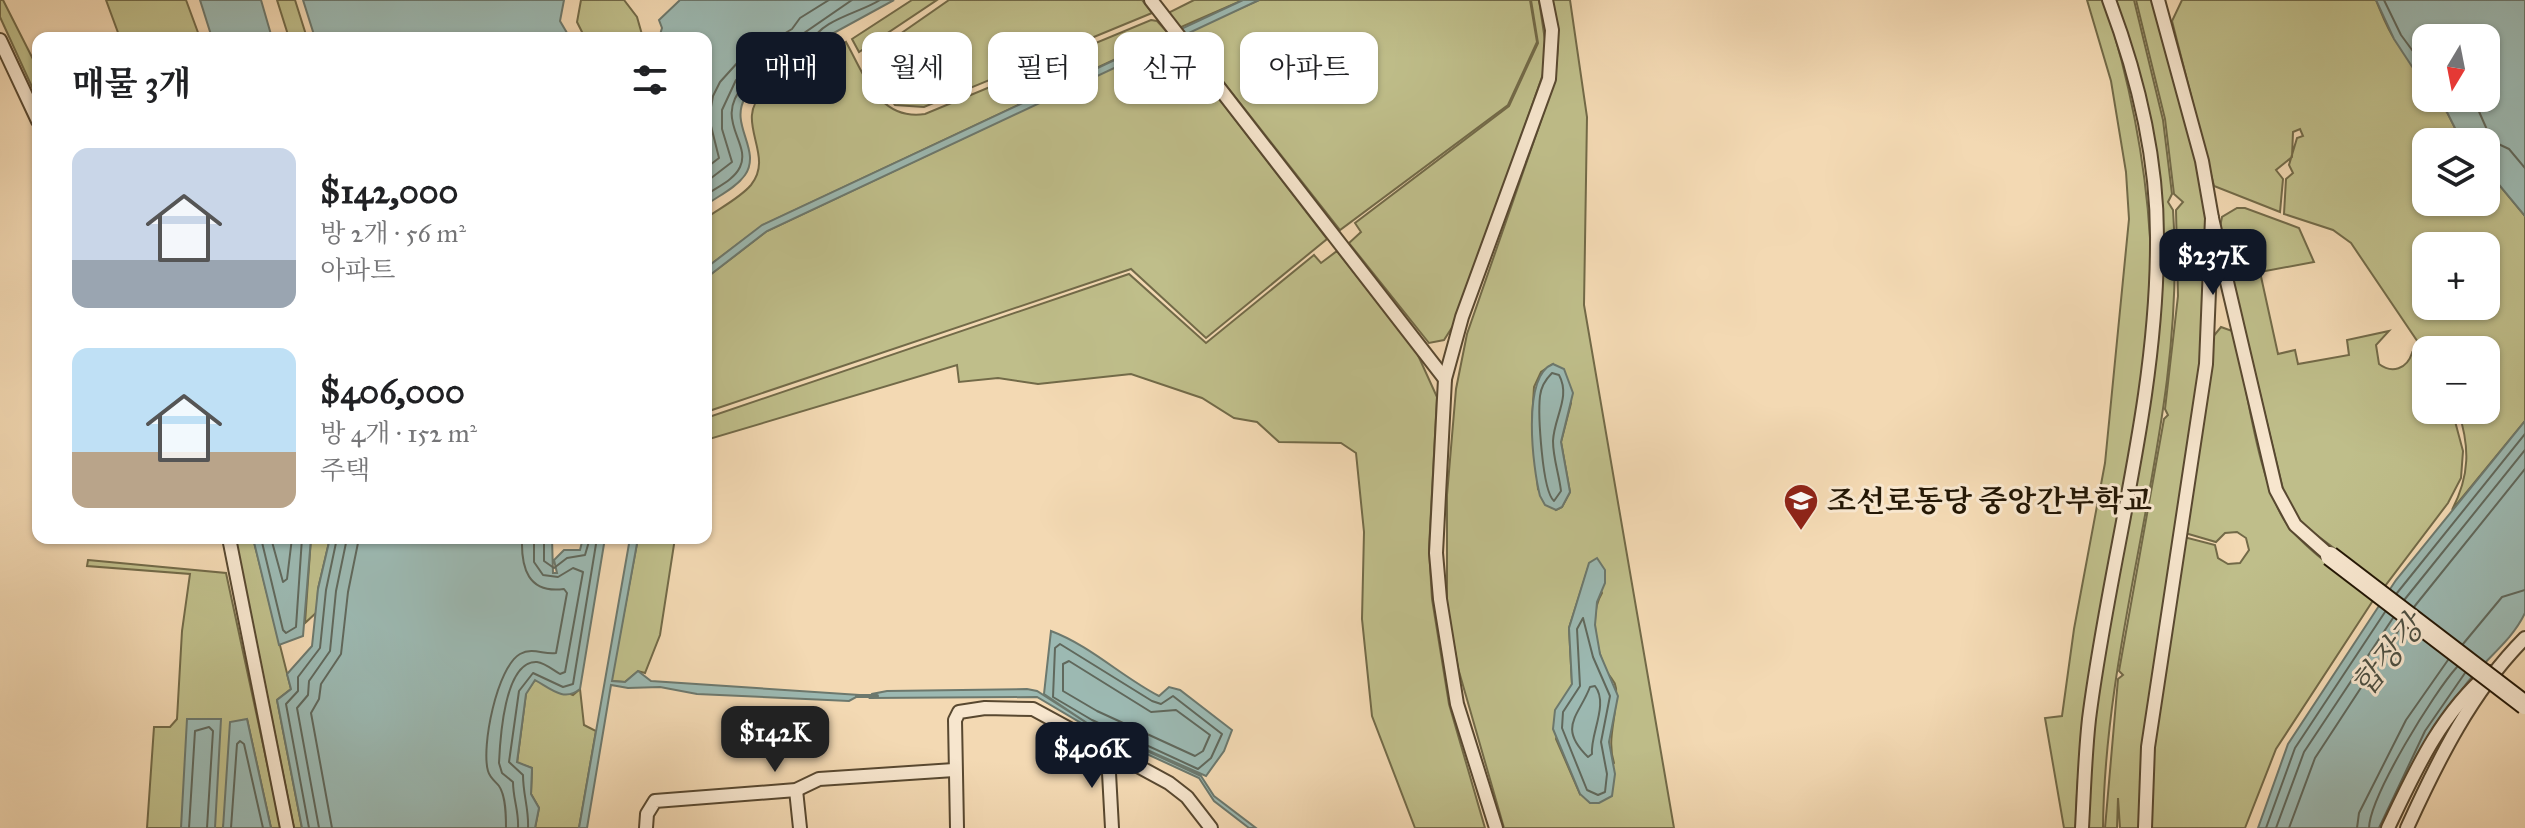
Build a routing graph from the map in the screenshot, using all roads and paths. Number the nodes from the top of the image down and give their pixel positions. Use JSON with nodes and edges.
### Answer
{"nodes":[{"id":1,"x":1151,"y":0,"type":"edge"},
{"id":2,"x":1546,"y":0,"type":"edge"},
{"id":3,"x":2109,"y":0,"type":"edge"},
{"id":4,"x":2158,"y":0,"type":"edge"},
{"id":5,"x":0,"y":40,"type":"edge"},
{"id":6,"x":32,"y":108,"type":"edge"},
{"id":7,"x":2212,"y":218,"type":"junction"},
{"id":8,"x":2236,"y":319,"type":"junction"},
{"id":9,"x":2210,"y":322,"type":"junction"},
{"id":10,"x":1445,"y":379,"type":"junction"},
{"id":11,"x":230,"y":544,"type":"edge"},
{"id":12,"x":2330,"y":556,"type":"joint"},
{"id":13,"x":2525,"y":638,"type":"edge"},
{"id":14,"x":2499,"y":664,"type":"junction"},
{"id":15,"x":2525,"y":705,"type":"edge"},
{"id":16,"x":2436,"y":734,"type":"junction"},
{"id":17,"x":2450,"y":741,"type":"junction"},
{"id":18,"x":1099,"y":745,"type":"junction"},
{"id":19,"x":954,"y":770,"type":"junction"},
{"id":20,"x":796,"y":790,"type":"junction"},
{"id":21,"x":287,"y":828,"type":"edge"},
{"id":22,"x":646,"y":828,"type":"edge"},
{"id":23,"x":800,"y":828,"type":"edge"},
{"id":24,"x":957,"y":828,"type":"edge"},
{"id":25,"x":1112,"y":828,"type":"edge"},
{"id":26,"x":1211,"y":828,"type":"edge"},
{"id":27,"x":1496,"y":828,"type":"edge"},
{"id":28,"x":2082,"y":828,"type":"edge"},
{"id":29,"x":2145,"y":828,"type":"edge"},
{"id":30,"x":2388,"y":828,"type":"edge"},
{"id":31,"x":2407,"y":828,"type":"edge"}],
"edges":[{"from":1,"to":10,"type":"street"},
{"from":2,"to":10,"type":"street"},
{"from":3,"to":28,"type":"street"},
{"from":4,"to":7,"type":"street"},
{"from":5,"to":6,"type":"street"},
{"from":7,"to":8,"type":"street"},
{"from":7,"to":9,"type":"street"},
{"from":8,"to":9,"type":"street"},
{"from":8,"to":12,"type":"street"},
{"from":9,"to":29,"type":"street"},
{"from":10,"to":27,"type":"street"},
{"from":11,"to":21,"type":"street"},
{"from":12,"to":15,"type":"street","bridge":true},
{"from":13,"to":14,"type":"street"},
{"from":14,"to":16,"type":"street"},
{"from":14,"to":17,"type":"street"},
{"from":16,"to":17,"type":"street"},
{"from":16,"to":30,"type":"street"},
{"from":17,"to":31,"type":"street"},
{"from":18,"to":19,"type":"street"},
{"from":18,"to":25,"type":"street"},
{"from":18,"to":26,"type":"street"},
{"from":19,"to":20,"type":"street"},
{"from":19,"to":24,"type":"street"},
{"from":20,"to":22,"type":"street"},
{"from":20,"to":23,"type":"street"}]}
